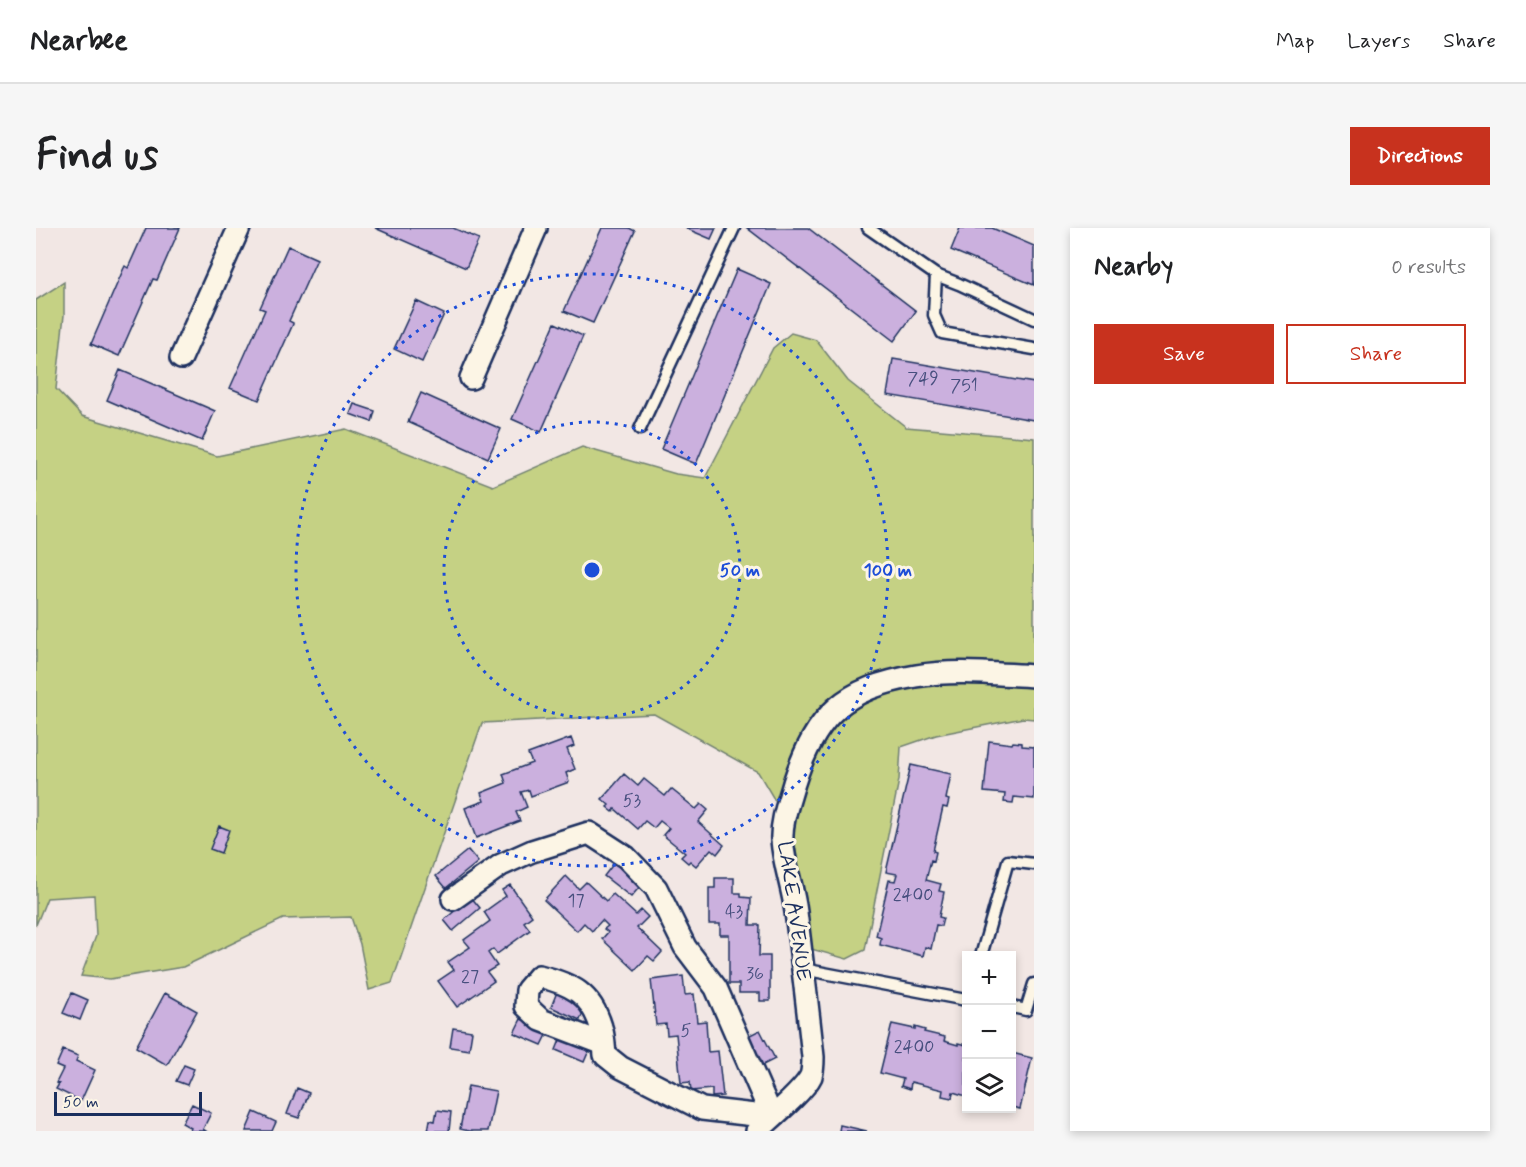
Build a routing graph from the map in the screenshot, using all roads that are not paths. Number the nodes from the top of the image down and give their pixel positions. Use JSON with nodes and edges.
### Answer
{"nodes":[{"id":1,"x":239,"y":228,"type":"edge"},
{"id":2,"x":536,"y":228,"type":"edge"},
{"id":3,"x":734,"y":228,"type":"edge"},
{"id":4,"x":868,"y":228,"type":"edge"},
{"id":5,"x":936,"y":275,"type":"junction"},
{"id":6,"x":1034,"y":319,"type":"edge"},
{"id":7,"x":1034,"y":349,"type":"edge"},
{"id":8,"x":181,"y":358,"type":"dead end"},
{"id":9,"x":471,"y":378,"type":"dead end"},
{"id":10,"x":640,"y":429,"type":"dead end"},
{"id":11,"x":1034,"y":676,"type":"edge"},
{"id":12,"x":1034,"y":864,"type":"edge"},
{"id":13,"x":453,"y":899,"type":"dead end"},
{"id":14,"x":982,"y":951,"type":"edge"},
{"id":15,"x":803,"y":969,"type":"junction"},
{"id":16,"x":1034,"y":984,"type":"edge"},
{"id":17,"x":962,"y":999,"type":"edge"},
{"id":18,"x":1016,"y":1008,"type":"edge"},
{"id":19,"x":604,"y":1044,"type":"dead end"},
{"id":20,"x":765,"y":1124,"type":"edge"}],
"edges":[{"from":1,"to":8,"type":"street"},
{"from":2,"to":9,"type":"street"},
{"from":3,"to":10,"type":"lane"},
{"from":4,"to":5,"type":"lane"},
{"from":5,"to":6,"type":"lane"},
{"from":5,"to":7,"type":"lane"},
{"from":11,"to":15,"type":"street","name":"LAKE AVENUE"},
{"from":12,"to":14,"type":"lane"},
{"from":13,"to":20,"type":"street"},
{"from":15,"to":17,"type":"lane"},
{"from":15,"to":20,"type":"street","name":"LAKE AVENUE"},
{"from":16,"to":18,"type":"lane"},
{"from":19,"to":20,"type":"street"}]}
